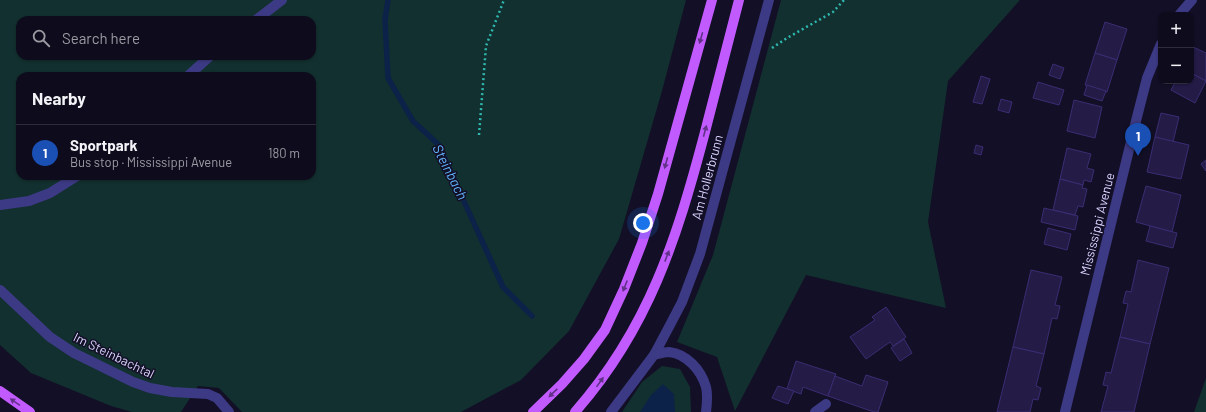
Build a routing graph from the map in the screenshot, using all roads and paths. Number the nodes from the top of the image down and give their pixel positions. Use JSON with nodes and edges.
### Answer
{"nodes":[{"id":1,"x":282,"y":0,"type":"edge"},
{"id":2,"x":504,"y":0,"type":"edge"},
{"id":3,"x":712,"y":0,"type":"edge"},
{"id":4,"x":739,"y":0,"type":"edge"},
{"id":5,"x":769,"y":0,"type":"edge"},
{"id":6,"x":844,"y":0,"type":"edge"},
{"id":7,"x":1192,"y":0,"type":"edge"},
{"id":8,"x":1182,"y":12,"type":"edge"},
{"id":9,"x":261,"y":16,"type":"edge"},
{"id":10,"x":1159,"y":48,"type":"edge"},
{"id":11,"x":206,"y":60,"type":"edge"},
{"id":12,"x":752,"y":61,"type":"junction"},
{"id":13,"x":192,"y":72,"type":"edge"},
{"id":14,"x":479,"y":135,"type":"dead end"},
{"id":15,"x":71,"y":180,"type":"edge"},
{"id":16,"x":0,"y":205,"type":"edge"},
{"id":17,"x":0,"y":290,"type":"edge"},
{"id":18,"x":654,"y":355,"type":"junction"},
{"id":19,"x":0,"y":391,"type":"edge"},
{"id":20,"x":826,"y":404,"type":"dead end"},
{"id":21,"x":30,"y":412,"type":"edge"},
{"id":22,"x":229,"y":412,"type":"edge"},
{"id":23,"x":533,"y":412,"type":"edge"},
{"id":24,"x":575,"y":412,"type":"edge"},
{"id":25,"x":611,"y":412,"type":"edge"},
{"id":26,"x":706,"y":412,"type":"edge"},
{"id":27,"x":815,"y":412,"type":"edge"},
{"id":28,"x":1065,"y":412,"type":"edge"}],
"edges":[{"from":1,"to":9,"type":"street"},
{"from":2,"to":14,"type":"path"},
{"from":3,"to":23,"type":"main road","one_way":true},
{"from":24,"to":4,"type":"main road","one_way":true},
{"from":5,"to":12,"type":"street","name":"Am Hollerbrunn"},
{"from":6,"to":12,"type":"path"},
{"from":7,"to":8,"type":"street"},
{"from":10,"to":28,"type":"street","name":"Mississippi Avenue"},
{"from":11,"to":13,"type":"street"},
{"from":12,"to":18,"type":"street","name":"Am Hollerbrunn"},
{"from":15,"to":16,"type":"street"},
{"from":17,"to":22,"type":"street","name":"Im Steinbachtal"},
{"from":18,"to":25,"type":"street","name":"Am Hollerbrunn"},
{"from":18,"to":26,"type":"street"},
{"from":21,"to":19,"type":"main road","one_way":true},
{"from":20,"to":27,"type":"street"}]}
